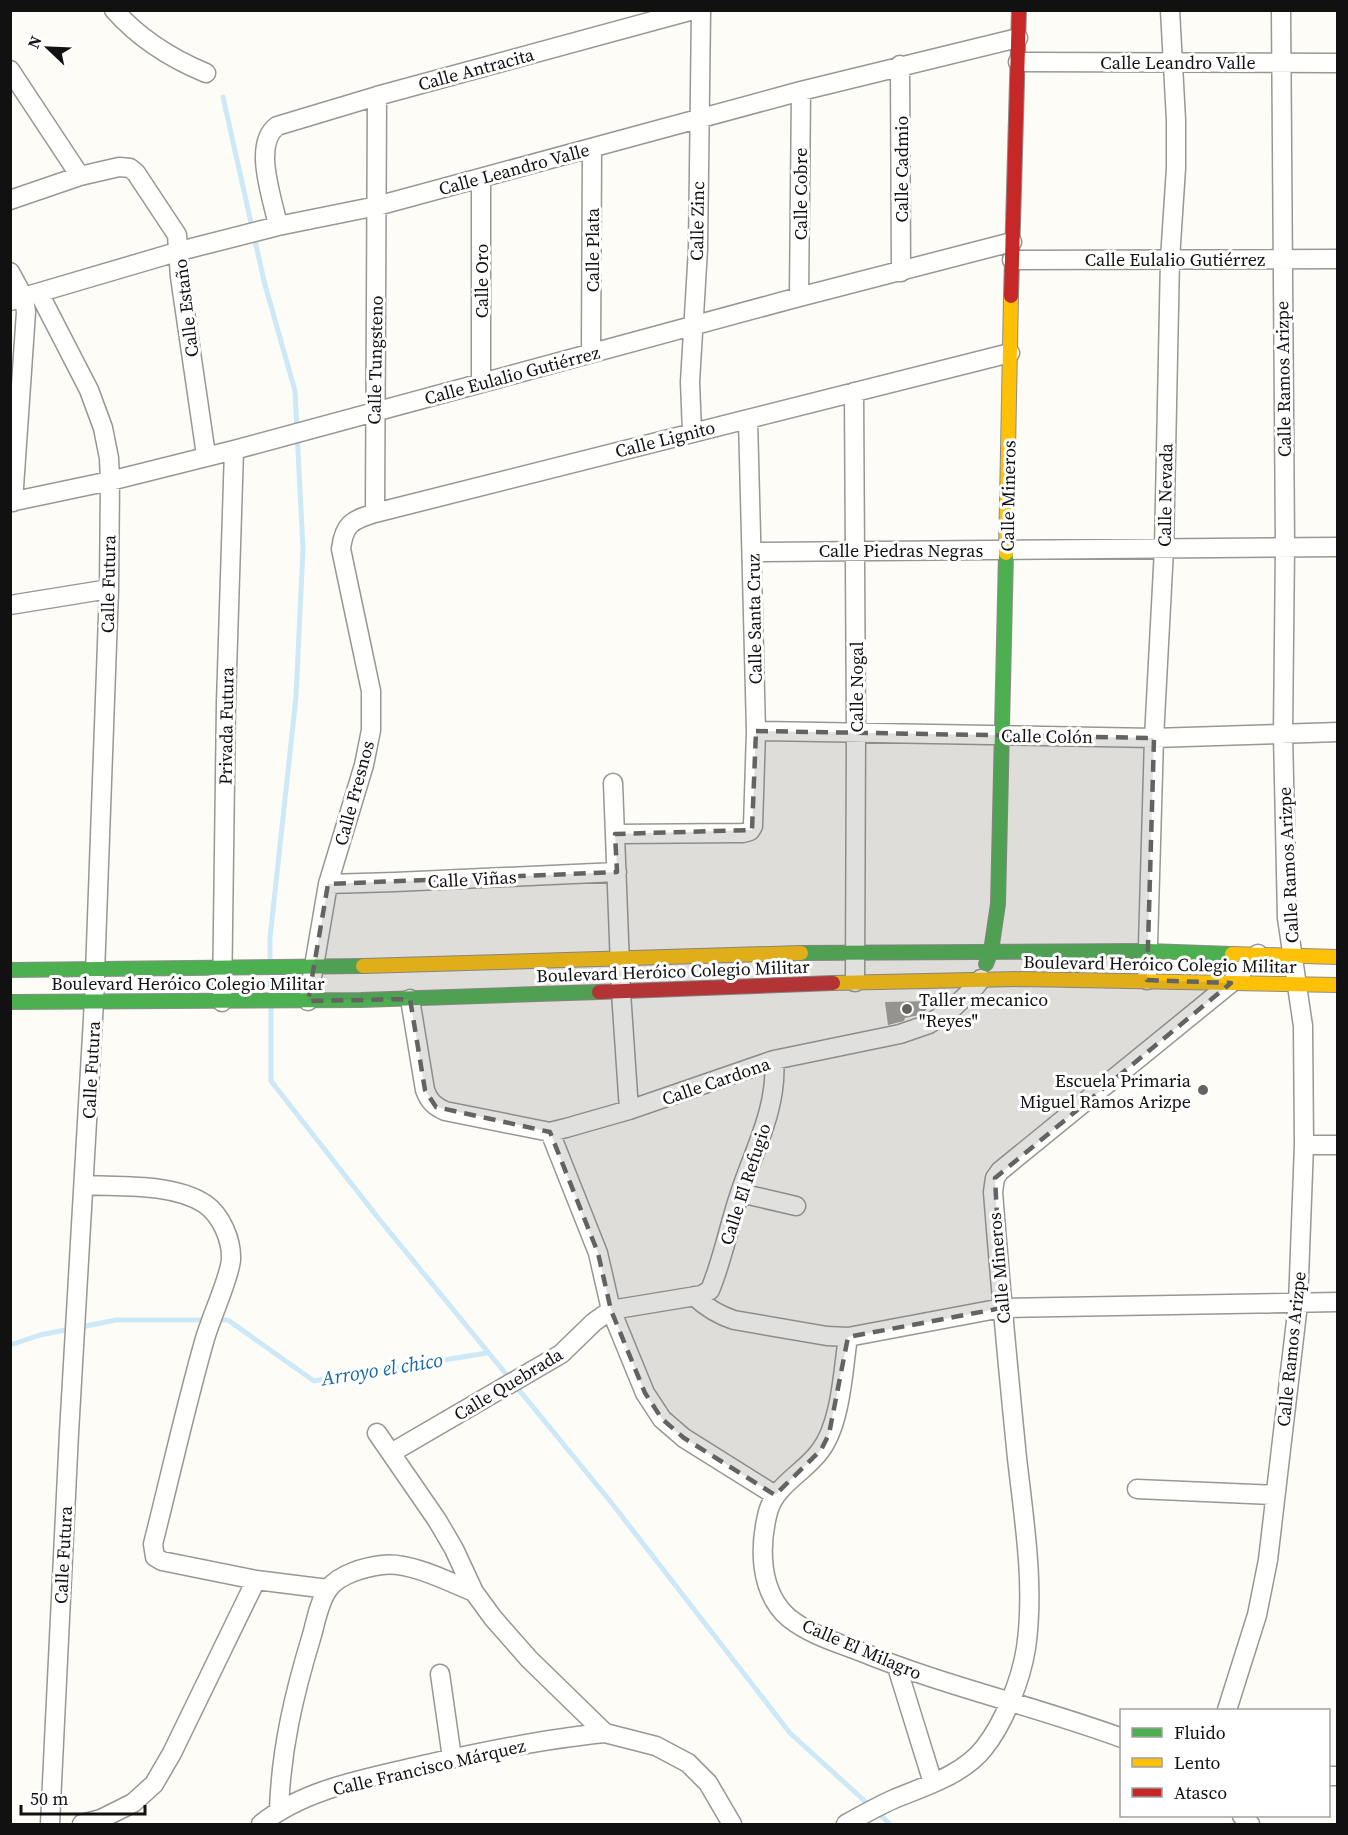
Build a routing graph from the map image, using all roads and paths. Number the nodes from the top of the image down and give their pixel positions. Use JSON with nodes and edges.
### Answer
{"nodes":[{"id":1,"x":114,"y":10,"type":"edge"},
{"id":2,"x":693,"y":10,"type":"edge"},
{"id":3,"x":701,"y":10,"type":"edge"},
{"id":4,"x":1019,"y":10,"type":"edge"},
{"id":5,"x":1170,"y":10,"type":"edge"},
{"id":6,"x":1281,"y":10,"type":"edge"},
{"id":7,"x":1018,"y":38,"type":"junction"},
{"id":8,"x":1018,"y":62,"type":"junction"},
{"id":9,"x":1172,"y":62,"type":"junction"},
{"id":10,"x":1281,"y":63,"type":"junction"},
{"id":11,"x":1338,"y":63,"type":"edge"},
{"id":12,"x":900,"y":65,"type":"junction"},
{"id":13,"x":10,"y":70,"type":"edge"},
{"id":14,"x":206,"y":73,"type":"dead end"},
{"id":15,"x":801,"y":91,"type":"junction"},
{"id":16,"x":377,"y":96,"type":"junction"},
{"id":17,"x":698,"y":118,"type":"junction"},
{"id":18,"x":592,"y":148,"type":"junction"},
{"id":19,"x":80,"y":176,"type":"junction"},
{"id":20,"x":481,"y":178,"type":"junction"},
{"id":21,"x":10,"y":200,"type":"edge"},
{"id":22,"x":377,"y":207,"type":"junction"},
{"id":23,"x":278,"y":226,"type":"junction"},
{"id":24,"x":180,"y":251,"type":"junction"},
{"id":25,"x":1012,"y":251,"type":"junction"},
{"id":26,"x":1170,"y":259,"type":"junction"},
{"id":27,"x":1282,"y":259,"type":"junction"},
{"id":28,"x":1338,"y":259,"type":"edge"},
{"id":29,"x":10,"y":272,"type":"edge"},
{"id":30,"x":901,"y":272,"type":"junction"},
{"id":31,"x":799,"y":297,"type":"junction"},
{"id":32,"x":24,"y":298,"type":"edge"},
{"id":33,"x":693,"y":326,"type":"junction"},
{"id":34,"x":591,"y":353,"type":"junction"},
{"id":35,"x":1010,"y":353,"type":"junction"},
{"id":36,"x":481,"y":383,"type":"junction"},
{"id":37,"x":854,"y":392,"type":"junction"},
{"id":38,"x":374,"y":412,"type":"junction"},
{"id":39,"x":748,"y":418,"type":"junction"},
{"id":40,"x":692,"y":432,"type":"junction"},
{"id":41,"x":234,"y":450,"type":"junction"},
{"id":42,"x":207,"y":455,"type":"junction"},
{"id":43,"x":110,"y":481,"type":"junction"},
{"id":44,"x":12,"y":502,"type":"edge"},
{"id":45,"x":375,"y":513,"type":"junction"},
{"id":46,"x":1285,"y":547,"type":"junction"},
{"id":47,"x":1338,"y":547,"type":"edge"},
{"id":48,"x":341,"y":549,"type":"joint"},
{"id":49,"x":1164,"y":549,"type":"junction"},
{"id":50,"x":855,"y":550,"type":"junction"},
{"id":51,"x":1008,"y":550,"type":"junction"},
{"id":52,"x":752,"y":552,"type":"junction"},
{"id":53,"x":109,"y":589,"type":"junction"},
{"id":54,"x":10,"y":605,"type":"edge"},
{"id":55,"x":756,"y":731,"type":"junction"},
{"id":56,"x":856,"y":732,"type":"junction"},
{"id":57,"x":1338,"y":732,"type":"edge"},
{"id":58,"x":1283,"y":733,"type":"junction"},
{"id":59,"x":1003,"y":736,"type":"junction"},
{"id":60,"x":1154,"y":738,"type":"junction"},
{"id":61,"x":613,"y":783,"type":"dead end"},
{"id":62,"x":615,"y":834,"type":"junction"},
{"id":63,"x":617,"y":872,"type":"junction"},
{"id":64,"x":328,"y":884,"type":"junction"},
{"id":65,"x":854,"y":951,"type":"junction"},
{"id":66,"x":991,"y":951,"type":"junction"},
{"id":67,"x":1148,"y":951,"type":"junction"},
{"id":68,"x":1258,"y":954,"type":"junction"},
{"id":69,"x":1293,"y":956,"type":"junction"},
{"id":70,"x":1338,"y":957,"type":"edge"},
{"id":71,"x":621,"y":960,"type":"junction"},
{"id":72,"x":95,"y":968,"type":"junction"},
{"id":73,"x":223,"y":968,"type":"junction"},
{"id":74,"x":312,"y":968,"type":"junction"},
{"id":75,"x":10,"y":970,"type":"edge"},
{"id":76,"x":981,"y":979,"type":"junction"},
{"id":77,"x":1147,"y":980,"type":"junction"},
{"id":78,"x":855,"y":982,"type":"junction"},
{"id":79,"x":1231,"y":983,"type":"junction"},
{"id":80,"x":1298,"y":985,"type":"junction"},
{"id":81,"x":1338,"y":985,"type":"edge"},
{"id":82,"x":621,"y":992,"type":"junction"},
{"id":83,"x":410,"y":999,"type":"junction"},
{"id":84,"x":94,"y":1001,"type":"junction"},
{"id":85,"x":308,"y":1001,"type":"junction"},
{"id":86,"x":10,"y":1002,"type":"edge"},
{"id":87,"x":222,"y":1002,"type":"junction"},
{"id":88,"x":774,"y":1060,"type":"junction"},
{"id":89,"x":629,"y":1110,"type":"junction"},
{"id":90,"x":550,"y":1131,"type":"junction"},
{"id":91,"x":1338,"y":1144,"type":"edge"},
{"id":92,"x":1304,"y":1145,"type":"junction"},
{"id":93,"x":84,"y":1185,"type":"junction"},
{"id":94,"x":740,"y":1193,"type":"junction"},
{"id":95,"x":796,"y":1206,"type":"dead end"},
{"id":96,"x":694,"y":1296,"type":"junction"},
{"id":97,"x":1338,"y":1302,"type":"edge"},
{"id":98,"x":1298,"y":1304,"type":"junction"},
{"id":99,"x":1002,"y":1308,"type":"junction"},
{"id":100,"x":611,"y":1310,"type":"junction"},
{"id":101,"x":848,"y":1337,"type":"junction"},
{"id":102,"x":377,"y":1433,"type":"dead end"},
{"id":103,"x":391,"y":1453,"type":"junction"},
{"id":104,"x":1137,"y":1489,"type":"dead end"},
{"id":105,"x":775,"y":1495,"type":"junction"},
{"id":106,"x":1275,"y":1495,"type":"junction"},
{"id":107,"x":256,"y":1580,"type":"junction"},
{"id":108,"x":328,"y":1589,"type":"junction"},
{"id":109,"x":474,"y":1592,"type":"junction"},
{"id":110,"x":897,"y":1667,"type":"junction"},
{"id":111,"x":440,"y":1674,"type":"dead end"},
{"id":112,"x":1010,"y":1701,"type":"junction"},
{"id":113,"x":1227,"y":1709,"type":"edge"},
{"id":114,"x":605,"y":1732,"type":"junction"},
{"id":115,"x":1120,"y":1737,"type":"edge"},
{"id":116,"x":452,"y":1758,"type":"junction"},
{"id":117,"x":933,"y":1783,"type":"junction"},
{"id":118,"x":279,"y":1810,"type":"junction"},
{"id":119,"x":50,"y":1824,"type":"edge"},
{"id":120,"x":82,"y":1824,"type":"edge"},
{"id":121,"x":261,"y":1824,"type":"edge"},
{"id":122,"x":732,"y":1824,"type":"edge"},
{"id":123,"x":846,"y":1824,"type":"edge"}],
"edges":[{"from":1,"to":14,"type":"street"},
{"from":2,"to":16,"type":"street","name":"Calle Antracita"},
{"from":3,"to":17,"type":"street","name":"Calle Zinc"},
{"from":4,"to":7,"type":"street","name":"Calle Mineros"},
{"from":5,"to":9,"type":"street","name":"Calle Nevada"},
{"from":6,"to":10,"type":"street","name":"Calle Ramos Arizpe"},
{"from":7,"to":8,"type":"street","name":"Calle Mineros"},
{"from":7,"to":12,"type":"street","name":"Calle Leandro Valle"},
{"from":8,"to":9,"type":"street","name":"Calle Leandro Valle"},
{"from":8,"to":25,"type":"street","name":"Calle Mineros"},
{"from":9,"to":10,"type":"street","name":"Calle Leandro Valle"},
{"from":9,"to":26,"type":"street","name":"Calle Nevada"},
{"from":10,"to":11,"type":"street","name":"Calle Leandro Valle"},
{"from":10,"to":27,"type":"street","name":"Calle Ramos Arizpe"},
{"from":12,"to":15,"type":"street","name":"Calle Leandro Valle"},
{"from":12,"to":30,"type":"street","name":"Calle Cadmio"},
{"from":13,"to":19,"type":"street"},
{"from":15,"to":17,"type":"street","name":"Calle Leandro Valle"},
{"from":15,"to":31,"type":"street","name":"Calle Cobre"},
{"from":16,"to":22,"type":"street","name":"Calle Tungsteno"},
{"from":16,"to":23,"type":"street","name":"Calle Antracita"},
{"from":17,"to":18,"type":"street","name":"Calle Leandro Valle"},
{"from":17,"to":33,"type":"street","name":"Calle Zinc"},
{"from":18,"to":20,"type":"street","name":"Calle Leandro Valle"},
{"from":18,"to":34,"type":"street","name":"Calle Plata"},
{"from":19,"to":21,"type":"street"},
{"from":19,"to":24,"type":"street","name":"Calle Estaño"},
{"from":20,"to":22,"type":"street","name":"Calle Leandro Valle"},
{"from":20,"to":36,"type":"street","name":"Calle Oro"},
{"from":22,"to":23,"type":"street","name":"Calle Leandro Valle"},
{"from":22,"to":38,"type":"street","name":"Calle Tungsteno"},
{"from":23,"to":24,"type":"street","name":"Calle Leandro Valle"},
{"from":24,"to":32,"type":"street","name":"Calle Leandro Valle"},
{"from":24,"to":42,"type":"street","name":"Calle Estaño"},
{"from":25,"to":26,"type":"street","name":"Calle Eulalio Gutiérrez"},
{"from":25,"to":30,"type":"street","name":"Calle Eulalio Gutiérrez"},
{"from":25,"to":35,"type":"street","name":"Calle Mineros"},
{"from":26,"to":27,"type":"street","name":"Calle Eulalio Gutiérrez"},
{"from":26,"to":49,"type":"street","name":"Calle Nevada"},
{"from":27,"to":28,"type":"street","name":"Calle Eulalio Gutiérrez"},
{"from":27,"to":46,"type":"street","name":"Calle Ramos Arizpe"},
{"from":29,"to":32,"type":"street","name":"Calle Futura"},
{"from":30,"to":31,"type":"street","name":"Calle Eulalio Gutiérrez"},
{"from":31,"to":33,"type":"street","name":"Calle Eulalio Gutiérrez"},
{"from":32,"to":43,"type":"street","name":"Calle Futura"},
{"from":32,"to":44,"type":"street"},
{"from":33,"to":34,"type":"street","name":"Calle Eulalio Gutiérrez"},
{"from":33,"to":40,"type":"street","name":"Calle Zinc"},
{"from":34,"to":36,"type":"street","name":"Calle Eulalio Gutiérrez"},
{"from":35,"to":37,"type":"street","name":"Calle Lignito"},
{"from":35,"to":51,"type":"street","name":"Calle Mineros"},
{"from":36,"to":38,"type":"street","name":"Calle Eulalio Gutiérrez"},
{"from":37,"to":39,"type":"street","name":"Calle Lignito"},
{"from":37,"to":50,"type":"street","name":"Calle Nogal"},
{"from":38,"to":41,"type":"street","name":"Calle Eulalio Gutiérrez"},
{"from":38,"to":45,"type":"street","name":"Calle Tungsteno"},
{"from":39,"to":40,"type":"street","name":"Calle Lignito"},
{"from":39,"to":52,"type":"street","name":"Calle Santa Cruz"},
{"from":40,"to":45,"type":"street","name":"Calle Lignito"},
{"from":41,"to":42,"type":"street","name":"Calle Eulalio Gutiérrez"},
{"from":41,"to":73,"type":"street","name":"Privada Futura"},
{"from":42,"to":43,"type":"street","name":"Calle Eulalio Gutiérrez"},
{"from":43,"to":44,"type":"street","name":"Calle Eulalio Gutiérrez"},
{"from":43,"to":53,"type":"street","name":"Calle Futura"},
{"from":45,"to":48,"type":"street","name":"Calle Lignito"},
{"from":46,"to":47,"type":"street","name":"Calle Piedras Negras"},
{"from":46,"to":49,"type":"street","name":"Calle Piedras Negras"},
{"from":46,"to":58,"type":"street","name":"Calle Ramos Arizpe"},
{"from":48,"to":64,"type":"street","name":"Calle Fresnos"},
{"from":49,"to":51,"type":"street","name":"Calle Piedras Negras"},
{"from":49,"to":60,"type":"street","name":"Calle Nevada"},
{"from":50,"to":51,"type":"street","name":"Calle Piedras Negras"},
{"from":50,"to":52,"type":"street","name":"Calle Piedras Negras"},
{"from":50,"to":56,"type":"street","name":"Calle Nogal"},
{"from":51,"to":59,"type":"street","name":"Calle Mineros"},
{"from":52,"to":55,"type":"street","name":"Calle Santa Cruz"},
{"from":53,"to":54,"type":"street"},
{"from":53,"to":72,"type":"street","name":"Calle Futura"},
{"from":55,"to":56,"type":"street","name":"Calle Colón"},
{"from":55,"to":62,"type":"street","name":"Calle Santa Cruz"},
{"from":56,"to":59,"type":"street","name":"Calle Colón"},
{"from":56,"to":65,"type":"street","name":"Calle Nogal"},
{"from":57,"to":58,"type":"street","name":"Calle Colón"},
{"from":58,"to":60,"type":"street","name":"Calle Colón"},
{"from":58,"to":69,"type":"street","name":"Calle Ramos Arizpe"},
{"from":59,"to":60,"type":"street","name":"Calle Colón"},
{"from":59,"to":66,"type":"street","name":"Calle Mineros"},
{"from":60,"to":67,"type":"street","name":"Calle Nevada"},
{"from":61,"to":62,"type":"street"},
{"from":62,"to":63,"type":"street"},
{"from":63,"to":64,"type":"street","name":"Calle Viñas"},
{"from":63,"to":71,"type":"street"},
{"from":64,"to":74,"type":"street","name":"Calle Fresnos"},
{"from":65,"to":66,"type":"street","name":"Boulevard Heróico Colegio Militar"},
{"from":65,"to":71,"type":"street","name":"Boulevard Heróico Colegio Militar"},
{"from":65,"to":78,"type":"street","name":"Calle Nogal"},
{"from":66,"to":67,"type":"street","name":"Boulevard Heróico Colegio Militar"},
{"from":66,"to":76,"type":"street","name":"Calle Mineros"},
{"from":67,"to":68,"type":"street","name":"Boulevard Heróico Colegio Militar"},
{"from":67,"to":77,"type":"street","name":"Calle Nevada"},
{"from":68,"to":69,"type":"street","name":"Boulevard Heróico Colegio Militar"},
{"from":68,"to":79,"type":"street","name":"Calle Mineros"},
{"from":69,"to":70,"type":"street","name":"Boulevard Heróico Colegio Militar"},
{"from":69,"to":80,"type":"street","name":"Calle Ramos Arizpe"},
{"from":71,"to":74,"type":"street","name":"Boulevard Heróico Colegio Militar"},
{"from":71,"to":82,"type":"street"},
{"from":72,"to":73,"type":"street","name":"Boulevard Heróico Colegio Militar"},
{"from":72,"to":75,"type":"street","name":"Boulevard Heróico Colegio Militar"},
{"from":72,"to":84,"type":"street","name":"Calle Futura"},
{"from":73,"to":74,"type":"street","name":"Boulevard Heróico Colegio Militar"},
{"from":73,"to":87,"type":"street","name":"Privada Futura"},
{"from":74,"to":85,"type":"street","name":"Calle Fresnos"},
{"from":76,"to":77,"type":"street","name":"Boulevard Heróico Colegio Militar"},
{"from":76,"to":78,"type":"street","name":"Boulevard Heróico Colegio Militar"},
{"from":76,"to":88,"type":"street","name":"Calle Cardona"},
{"from":77,"to":79,"type":"street","name":"Boulevard Heróico Colegio Militar"},
{"from":78,"to":82,"type":"street","name":"Boulevard Heróico Colegio Militar"},
{"from":79,"to":80,"type":"street","name":"Boulevard Heróico Colegio Militar"},
{"from":79,"to":99,"type":"street","name":"Calle Mineros"},
{"from":80,"to":81,"type":"street","name":"Boulevard Heróico Colegio Militar"},
{"from":80,"to":92,"type":"street","name":"Calle Ramos Arizpe"},
{"from":82,"to":83,"type":"street","name":"Boulevard Heróico Colegio Militar"},
{"from":82,"to":89,"type":"street"},
{"from":83,"to":85,"type":"street","name":"Boulevard Heróico Colegio Militar"},
{"from":83,"to":90,"type":"street","name":"Calle Cardona"},
{"from":84,"to":86,"type":"street","name":"Boulevard Heróico Colegio Militar"},
{"from":84,"to":87,"type":"street","name":"Boulevard Heróico Colegio Militar"},
{"from":84,"to":93,"type":"street","name":"Calle Futura"},
{"from":85,"to":87,"type":"street","name":"Boulevard Heróico Colegio Militar"},
{"from":88,"to":89,"type":"street","name":"Calle Cardona"},
{"from":88,"to":94,"type":"street","name":"Calle El Refugio"},
{"from":89,"to":90,"type":"street","name":"Calle Cardona"},
{"from":90,"to":100,"type":"street"},
{"from":91,"to":92,"type":"street"},
{"from":92,"to":98,"type":"street","name":"Calle Ramos Arizpe"},
{"from":93,"to":107,"type":"street"},
{"from":93,"to":119,"type":"street","name":"Calle Futura"},
{"from":94,"to":95,"type":"street"},
{"from":94,"to":96,"type":"street","name":"Calle El Refugio"},
{"from":96,"to":100,"type":"street","name":"Calle Quebrada"},
{"from":96,"to":101,"type":"street"},
{"from":97,"to":98,"type":"street"},
{"from":98,"to":99,"type":"street"},
{"from":98,"to":106,"type":"street","name":"Calle Ramos Arizpe"},
{"from":99,"to":101,"type":"street"},
{"from":99,"to":112,"type":"street","name":"Calle Mineros"},
{"from":100,"to":103,"type":"street","name":"Calle Quebrada"},
{"from":100,"to":105,"type":"street"},
{"from":101,"to":105,"type":"street","name":"Calle El Milagro"},
{"from":102,"to":103,"type":"street"},
{"from":103,"to":109,"type":"street"},
{"from":104,"to":106,"type":"street"},
{"from":105,"to":110,"type":"street","name":"Calle El Milagro"},
{"from":106,"to":113,"type":"street","name":"Calle Ramos Arizpe"},
{"from":107,"to":108,"type":"street"},
{"from":107,"to":120,"type":"street"},
{"from":108,"to":109,"type":"street"},
{"from":108,"to":118,"type":"street"},
{"from":109,"to":114,"type":"street"},
{"from":110,"to":112,"type":"street","name":"Calle El Milagro"},
{"from":110,"to":117,"type":"street"},
{"from":111,"to":116,"type":"street"},
{"from":112,"to":115,"type":"street","name":"Calle El Milagro"},
{"from":112,"to":117,"type":"street","name":"Calle Mineros"},
{"from":114,"to":116,"type":"street","name":"Calle Francisco Márquez"},
{"from":114,"to":122,"type":"street"},
{"from":116,"to":118,"type":"street","name":"Calle Francisco Márquez"},
{"from":117,"to":123,"type":"street","name":"Calle Mineros"},
{"from":118,"to":121,"type":"street","name":"Calle Francisco Márquez"}]}
